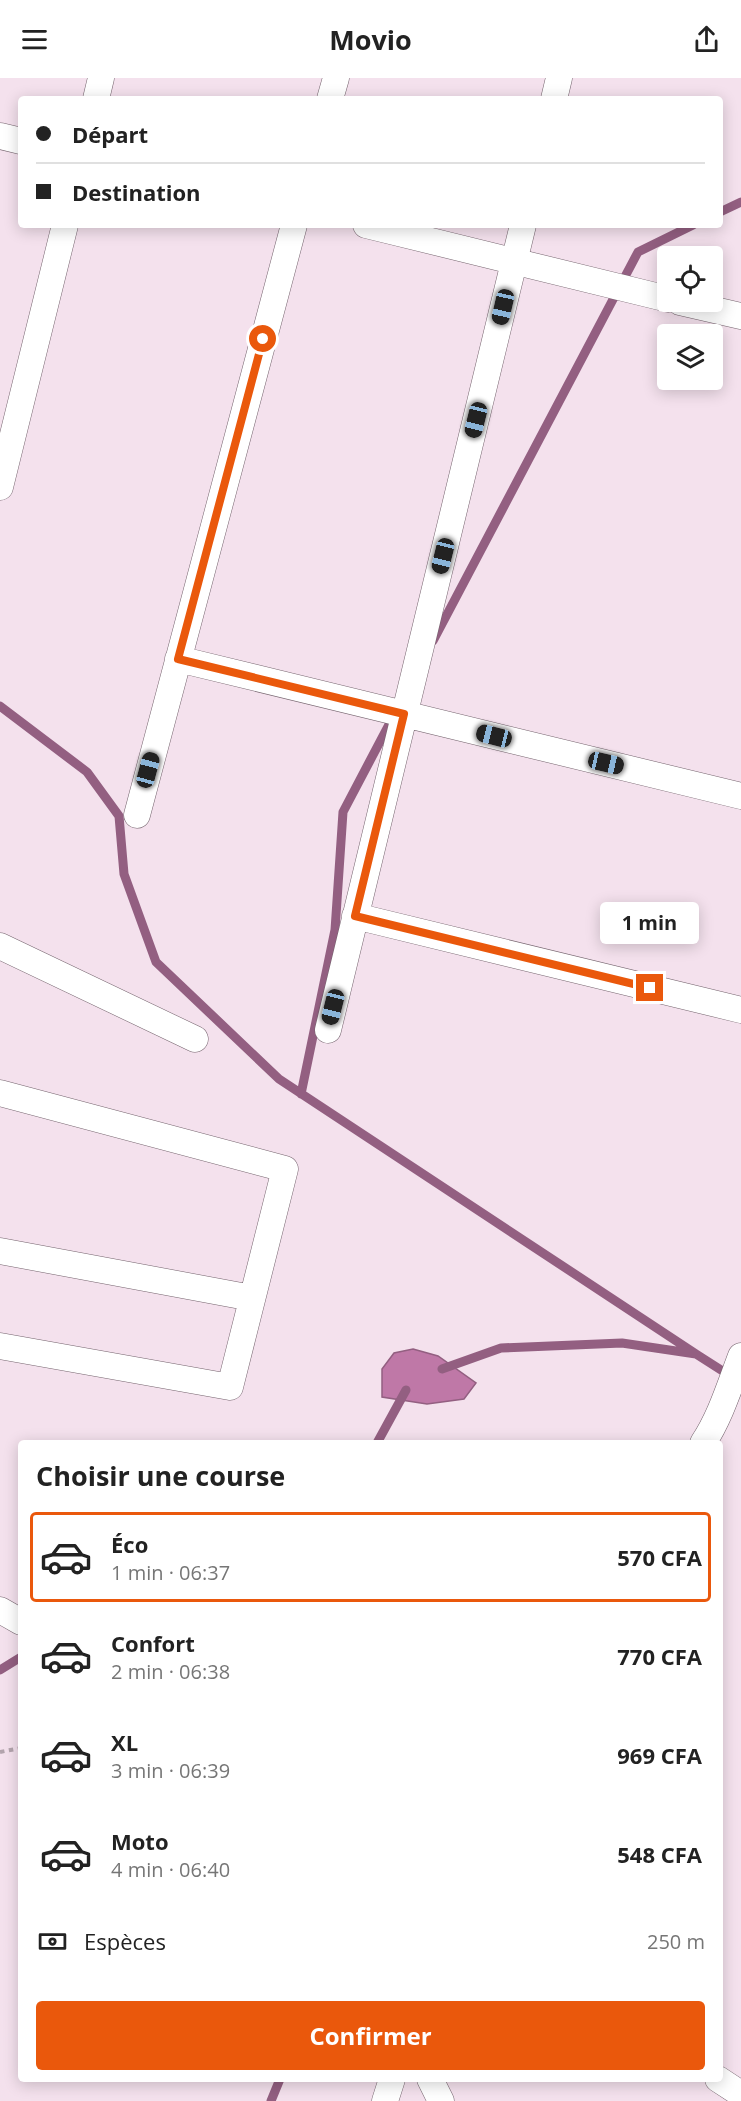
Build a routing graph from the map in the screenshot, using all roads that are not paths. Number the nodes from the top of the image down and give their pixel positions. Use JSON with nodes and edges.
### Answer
{"nodes":[{"id":1,"x":101,"y":78,"type":"edge"},
{"id":2,"x":336,"y":78,"type":"edge"},
{"id":3,"x":559,"y":78,"type":"edge"},
{"id":4,"x":97,"y":96,"type":"edge"},
{"id":5,"x":331,"y":96,"type":"edge"},
{"id":6,"x":555,"y":96,"type":"edge"},
{"id":7,"x":0,"y":136,"type":"edge"},
{"id":8,"x":18,"y":140,"type":"edge"},
{"id":9,"x":64,"y":228,"type":"edge"},
{"id":10,"x":293,"y":228,"type":"edge"},
{"id":11,"x":378,"y":228,"type":"edge"},
{"id":12,"x":522,"y":228,"type":"edge"},
{"id":13,"x":514,"y":261,"type":"junction"},
{"id":14,"x":657,"y":295,"type":"edge"},
{"id":15,"x":723,"y":312,"type":"edge"},
{"id":16,"x":741,"y":316,"type":"edge"},
{"id":17,"x":0,"y":488,"type":"edge"},
{"id":18,"x":178,"y":659,"type":"junction"},
{"id":19,"x":404,"y":714,"type":"junction"},
{"id":20,"x":741,"y":796,"type":"edge"},
{"id":21,"x":137,"y":815,"type":"dead end"},
{"id":22,"x":355,"y":916,"type":"junction"},
{"id":23,"x":0,"y":946,"type":"edge"},
{"id":24,"x":741,"y":1010,"type":"edge"},
{"id":25,"x":328,"y":1030,"type":"dead end"},
{"id":26,"x":195,"y":1039,"type":"dead end"},
{"id":27,"x":0,"y":1093,"type":"edge"},
{"id":28,"x":0,"y":1251,"type":"edge"},
{"id":29,"x":252,"y":1298,"type":"junction"},
{"id":30,"x":0,"y":1346,"type":"edge"},
{"id":31,"x":741,"y":1356,"type":"edge"},
{"id":32,"x":704,"y":1440,"type":"edge"},
{"id":33,"x":0,"y":1610,"type":"edge"},
{"id":34,"x":18,"y":1621,"type":"edge"},
{"id":35,"x":391,"y":2082,"type":"edge"},
{"id":36,"x":432,"y":2082,"type":"edge"},
{"id":37,"x":723,"y":2082,"type":"edge"},
{"id":38,"x":741,"y":2094,"type":"edge"},
{"id":39,"x":385,"y":2101,"type":"edge"},
{"id":40,"x":441,"y":2101,"type":"edge"}],
"edges":[{"from":1,"to":4,"type":"street"},
{"from":2,"to":5,"type":"street"},
{"from":3,"to":6,"type":"street"},
{"from":7,"to":8,"type":"street"},
{"from":9,"to":17,"type":"street"},
{"from":10,"to":18,"type":"street"},
{"from":11,"to":13,"type":"street"},
{"from":12,"to":13,"type":"street"},
{"from":13,"to":14,"type":"street"},
{"from":13,"to":19,"type":"street"},
{"from":15,"to":16,"type":"street"},
{"from":18,"to":19,"type":"street"},
{"from":18,"to":21,"type":"street"},
{"from":19,"to":20,"type":"street"},
{"from":19,"to":22,"type":"street"},
{"from":22,"to":24,"type":"street"},
{"from":22,"to":25,"type":"street"},
{"from":23,"to":26,"type":"street"},
{"from":27,"to":29,"type":"street"},
{"from":28,"to":29,"type":"street"},
{"from":29,"to":30,"type":"street"},
{"from":31,"to":32,"type":"street"},
{"from":33,"to":34,"type":"street"},
{"from":35,"to":39,"type":"street"},
{"from":36,"to":40,"type":"street"},
{"from":37,"to":38,"type":"street"}]}
